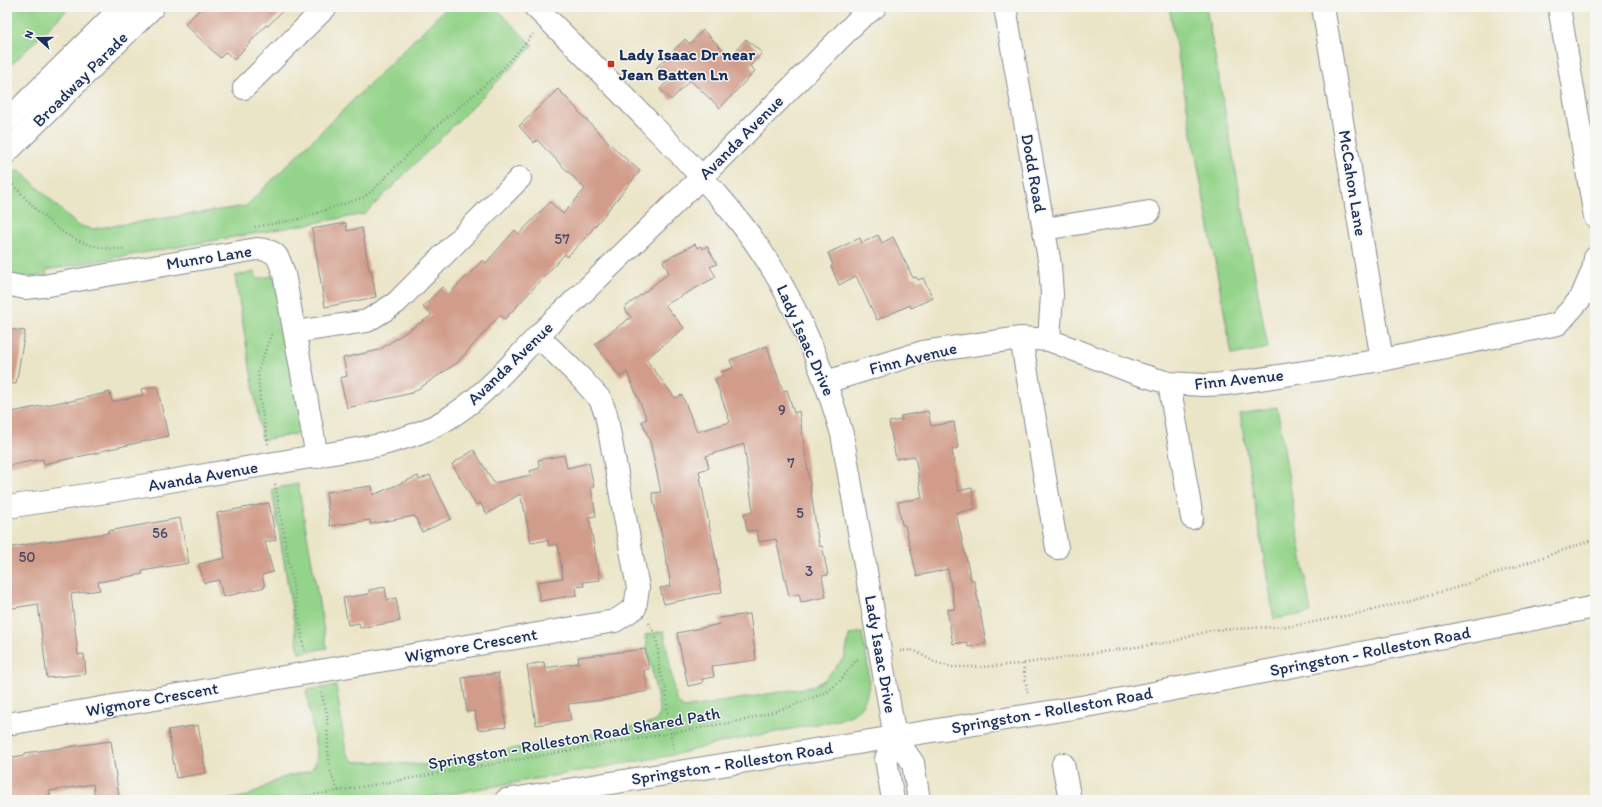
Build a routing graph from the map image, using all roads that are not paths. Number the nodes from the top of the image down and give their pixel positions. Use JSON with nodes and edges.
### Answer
{"nodes":[{"id":1,"x":122,"y":7,"type":"edge"},
{"id":2,"x":153,"y":7,"type":"edge"},
{"id":3,"x":326,"y":7,"type":"edge"},
{"id":4,"x":875,"y":7,"type":"edge"},
{"id":5,"x":1005,"y":7,"type":"edge"},
{"id":6,"x":1323,"y":7,"type":"edge"},
{"id":7,"x":1559,"y":7,"type":"edge"},
{"id":8,"x":542,"y":13,"type":"edge"},
{"id":9,"x":244,"y":88,"type":"dead end"},
{"id":10,"x":7,"y":121,"type":"edge"},
{"id":11,"x":7,"y":152,"type":"edge"},
{"id":12,"x":702,"y":176,"type":"junction"},
{"id":13,"x":520,"y":178,"type":"dead end"},
{"id":14,"x":1149,"y":212,"type":"dead end"},
{"id":15,"x":1595,"y":217,"type":"edge"},
{"id":16,"x":1044,"y":229,"type":"junction"},
{"id":17,"x":1595,"y":258,"type":"edge"},
{"id":18,"x":7,"y":284,"type":"edge"},
{"id":19,"x":295,"y":332,"type":"junction"},
{"id":20,"x":538,"y":336,"type":"junction"},
{"id":21,"x":1021,"y":338,"type":"junction"},
{"id":22,"x":1049,"y":340,"type":"junction"},
{"id":23,"x":1382,"y":360,"type":"junction"},
{"id":24,"x":826,"y":382,"type":"junction"},
{"id":25,"x":1169,"y":383,"type":"junction"},
{"id":26,"x":317,"y":457,"type":"junction"},
{"id":27,"x":7,"y":507,"type":"edge"},
{"id":28,"x":1192,"y":518,"type":"dead end"},
{"id":29,"x":1057,"y":548,"type":"dead end"},
{"id":30,"x":1595,"y":607,"type":"edge"},
{"id":31,"x":7,"y":724,"type":"edge"},
{"id":32,"x":895,"y":737,"type":"junction"},
{"id":33,"x":1063,"y":764,"type":"dead end"},
{"id":34,"x":506,"y":800,"type":"edge"},
{"id":35,"x":893,"y":800,"type":"edge"},
{"id":36,"x":919,"y":800,"type":"edge"},
{"id":37,"x":1070,"y":800,"type":"edge"}],
"edges":[{"from":1,"to":10,"type":"street","name":"Broadway Parade"},
{"from":2,"to":11,"type":"street","name":"Broadway Parade"},
{"from":3,"to":9,"type":"street"},
{"from":4,"to":12,"type":"street","name":"Avanda Avenue"},
{"from":5,"to":16,"type":"street","name":"Dodd Road"},
{"from":6,"to":23,"type":"street","name":"McCahon Lane"},
{"from":7,"to":15,"type":"street"},
{"from":8,"to":12,"type":"street","name":"Lady Isaac Drive"},
{"from":12,"to":20,"type":"street","name":"Avanda Avenue"},
{"from":12,"to":24,"type":"street","name":"Lady Isaac Drive"},
{"from":13,"to":19,"type":"street"},
{"from":14,"to":16,"type":"street"},
{"from":16,"to":22,"type":"street","name":"Dodd Road"},
{"from":17,"to":23,"type":"street","name":"Finn Avenue"},
{"from":18,"to":19,"type":"street","name":"Munro Lane"},
{"from":19,"to":26,"type":"street","name":"Munro Lane"},
{"from":20,"to":26,"type":"street","name":"Avanda Avenue"},
{"from":20,"to":31,"type":"street","name":"Wigmore Crescent"},
{"from":21,"to":22,"type":"street","name":"Finn Avenue"},
{"from":21,"to":24,"type":"street","name":"Finn Avenue"},
{"from":21,"to":29,"type":"street"},
{"from":22,"to":25,"type":"street","name":"Finn Avenue"},
{"from":23,"to":25,"type":"street","name":"Finn Avenue"},
{"from":24,"to":32,"type":"street","name":"Lady Isaac Drive"},
{"from":25,"to":28,"type":"street"},
{"from":26,"to":27,"type":"street","name":"Avanda Avenue"},
{"from":30,"to":32,"type":"street","name":"Springston - Rolleston Road"},
{"from":32,"to":34,"type":"street","name":"Springston - Rolleston Road"},
{"from":32,"to":35,"type":"street"},
{"from":32,"to":36,"type":"street"},
{"from":33,"to":37,"type":"street"}]}
